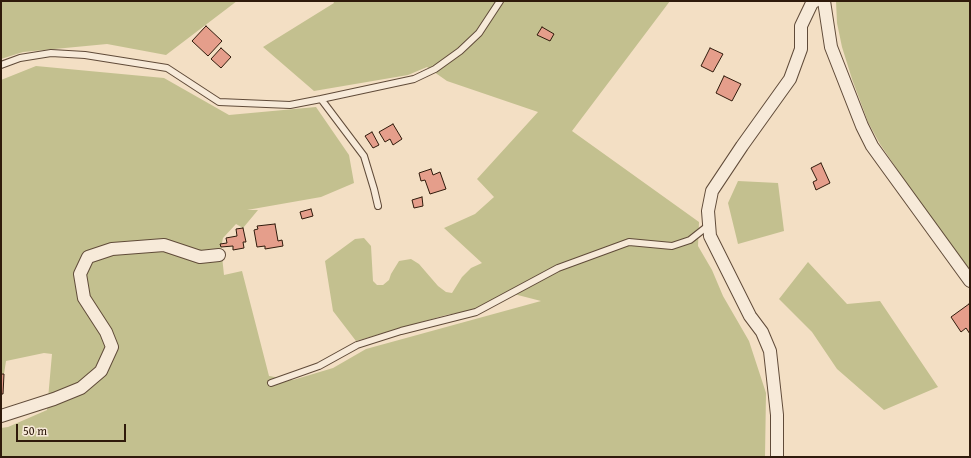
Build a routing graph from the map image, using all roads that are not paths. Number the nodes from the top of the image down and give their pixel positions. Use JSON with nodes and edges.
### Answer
{"nodes":[{"id":1,"x":500,"y":1,"type":"edge"},
{"id":2,"x":815,"y":1,"type":"edge"},
{"id":3,"x":824,"y":1,"type":"edge"},
{"id":4,"x":1,"y":65,"type":"edge"},
{"id":5,"x":321,"y":99,"type":"junction"},
{"id":6,"x":378,"y":206,"type":"dead end"},
{"id":7,"x":709,"y":225,"type":"junction"},
{"id":8,"x":219,"y":255,"type":"dead end"},
{"id":9,"x":970,"y":281,"type":"edge"},
{"id":10,"x":271,"y":382,"type":"dead end"},
{"id":11,"x":1,"y":416,"type":"edge"},
{"id":12,"x":777,"y":457,"type":"edge"}],
"edges":[{"from":1,"to":5,"type":"lane"},
{"from":2,"to":7,"type":"street"},
{"from":3,"to":9,"type":"street"},
{"from":4,"to":5,"type":"lane"},
{"from":5,"to":6,"type":"lane"},
{"from":7,"to":10,"type":"lane"},
{"from":7,"to":12,"type":"street"},
{"from":8,"to":11,"type":"street"}]}
